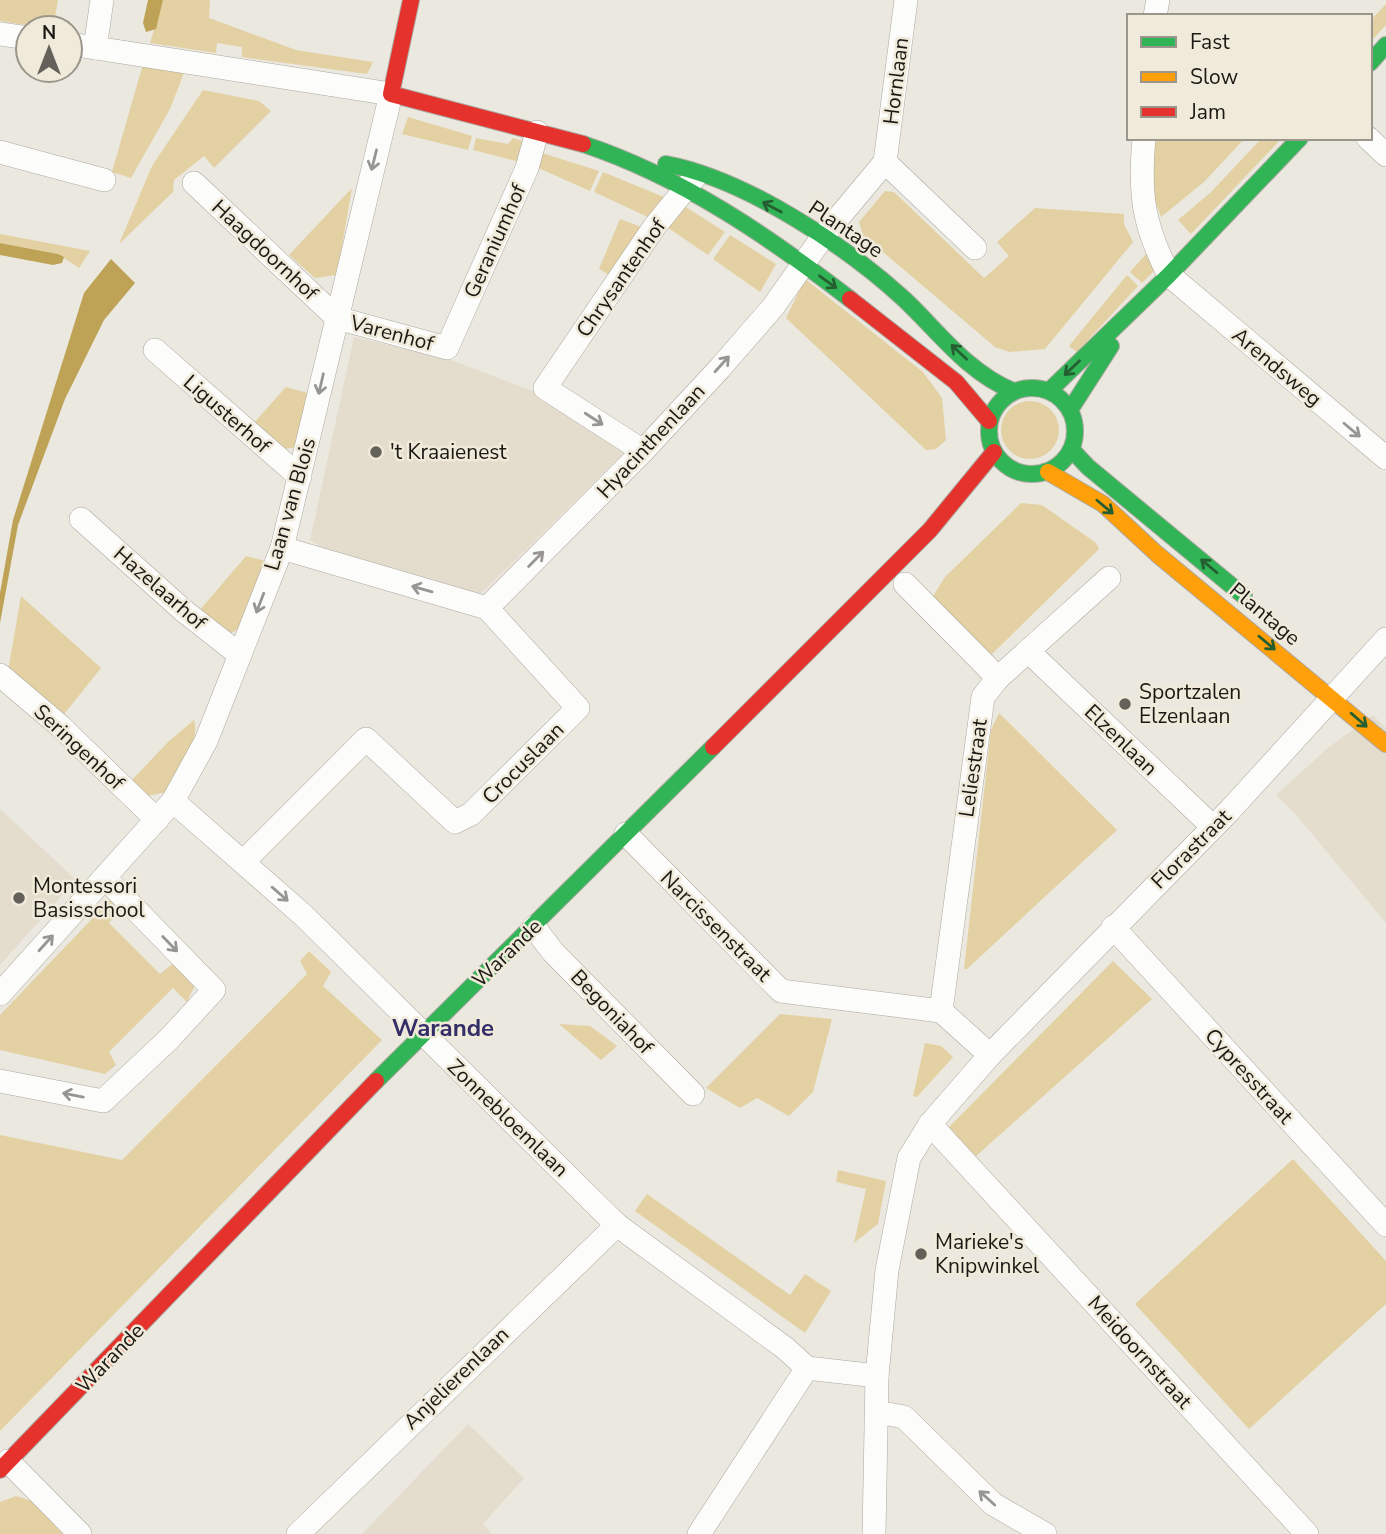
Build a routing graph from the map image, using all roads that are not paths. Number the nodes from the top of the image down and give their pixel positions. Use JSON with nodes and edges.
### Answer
{"nodes":[{"id":1,"x":102,"y":0,"type":"edge"},
{"id":2,"x":411,"y":0,"type":"edge"},
{"id":3,"x":906,"y":0,"type":"edge"},
{"id":4,"x":84,"y":46,"type":"edge"},
{"id":5,"x":1386,"y":46,"type":"edge"},
{"id":6,"x":95,"y":48,"type":"junction"},
{"id":7,"x":1372,"y":61,"type":"edge"},
{"id":8,"x":391,"y":94,"type":"junction"},
{"id":9,"x":537,"y":132,"type":"junction"},
{"id":10,"x":1144,"y":140,"type":"edge"},
{"id":11,"x":1298,"y":140,"type":"edge"},
{"id":12,"x":1370,"y":140,"type":"edge"},
{"id":13,"x":0,"y":152,"type":"edge"},
{"id":14,"x":1386,"y":155,"type":"edge"},
{"id":15,"x":885,"y":162,"type":"junction"},
{"id":16,"x":104,"y":180,"type":"dead end"},
{"id":17,"x":693,"y":180,"type":"junction"},
{"id":18,"x":194,"y":183,"type":"dead end"},
{"id":19,"x":824,"y":235,"type":"junction"},
{"id":20,"x":975,"y":248,"type":"dead end"},
{"id":21,"x":804,"y":265,"type":"junction"},
{"id":22,"x":1169,"y":275,"type":"junction"},
{"id":23,"x":1129,"y":312,"type":"junction"},
{"id":24,"x":337,"y":317,"type":"junction"},
{"id":25,"x":447,"y":348,"type":"joint"},
{"id":26,"x":155,"y":350,"type":"dead end"},
{"id":27,"x":1050,"y":390,"type":"junction"},
{"id":28,"x":1013,"y":391,"type":"junction"},
{"id":29,"x":1070,"y":410,"type":"junction"},
{"id":30,"x":989,"y":421,"type":"junction"},
{"id":31,"x":1072,"y":450,"type":"junction"},
{"id":32,"x":643,"y":451,"type":"junction"},
{"id":33,"x":994,"y":452,"type":"junction"},
{"id":34,"x":1386,"y":458,"type":"edge"},
{"id":35,"x":1048,"y":471,"type":"junction"},
{"id":36,"x":300,"y":477,"type":"junction"},
{"id":37,"x":984,"y":491,"type":"dead end"},
{"id":38,"x":81,"y":519,"type":"dead end"},
{"id":39,"x":930,"y":530,"type":"junction"},
{"id":40,"x":282,"y":548,"type":"junction"},
{"id":41,"x":1109,"y":578,"type":"dead end"},
{"id":42,"x":905,"y":584,"type":"dead end"},
{"id":43,"x":487,"y":608,"type":"junction"},
{"id":44,"x":1260,"y":610,"type":"dead end"},
{"id":45,"x":1386,"y":639,"type":"edge"},
{"id":46,"x":1029,"y":652,"type":"junction"},
{"id":47,"x":240,"y":655,"type":"junction"},
{"id":48,"x":0,"y":675,"type":"edge"},
{"id":49,"x":998,"y":678,"type":"junction"},
{"id":50,"x":1339,"y":685,"type":"junction"},
{"id":51,"x":1386,"y":728,"type":"edge"},
{"id":52,"x":1386,"y":744,"type":"edge"},
{"id":53,"x":173,"y":801,"type":"junction"},
{"id":54,"x":157,"y":820,"type":"junction"},
{"id":55,"x":1213,"y":827,"type":"junction"},
{"id":56,"x":626,"y":834,"type":"junction"},
{"id":57,"x":243,"y":862,"type":"junction"},
{"id":58,"x":105,"y":878,"type":"junction"},
{"id":59,"x":534,"y":927,"type":"junction"},
{"id":60,"x":1112,"y":927,"type":"junction"},
{"id":61,"x":0,"y":994,"type":"edge"},
{"id":62,"x":941,"y":1011,"type":"junction"},
{"id":63,"x":422,"y":1034,"type":"junction"},
{"id":64,"x":990,"y":1055,"type":"junction"},
{"id":65,"x":0,"y":1081,"type":"edge"},
{"id":66,"x":693,"y":1094,"type":"dead end"},
{"id":67,"x":930,"y":1124,"type":"junction"},
{"id":68,"x":1386,"y":1225,"type":"edge"},
{"id":69,"x":617,"y":1226,"type":"junction"},
{"id":70,"x":807,"y":1368,"type":"junction"},
{"id":71,"x":877,"y":1376,"type":"junction"},
{"id":72,"x":877,"y":1412,"type":"junction"},
{"id":73,"x":4,"y":1465,"type":"edge"},
{"id":74,"x":80,"y":1534,"type":"edge"},
{"id":75,"x":298,"y":1534,"type":"edge"},
{"id":76,"x":699,"y":1534,"type":"edge"},
{"id":77,"x":874,"y":1534,"type":"edge"},
{"id":78,"x":1045,"y":1534,"type":"edge"},
{"id":79,"x":1307,"y":1534,"type":"edge"}],
"edges":[{"from":1,"to":6,"type":"street"},
{"from":2,"to":8,"type":"main road","name":"Laan van Blois"},
{"from":3,"to":15,"type":"street","name":"Hornlaan"},
{"from":4,"to":6,"type":"street"},
{"from":5,"to":7,"type":"main road"},
{"from":6,"to":8,"type":"street"},
{"from":8,"to":9,"type":"main road","name":"Plantage"},
{"from":8,"to":24,"type":"street","name":"Laan van Blois","one_way":true},
{"from":9,"to":17,"type":"main road","name":"Plantage"},
{"from":9,"to":25,"type":"street","name":"Geraniumhof"},
{"from":10,"to":22,"type":"street"},
{"from":11,"to":22,"type":"main road"},
{"from":12,"to":14,"type":"street"},
{"from":13,"to":16,"type":"street"},
{"from":15,"to":19,"type":"street"},
{"from":15,"to":20,"type":"street"},
{"from":19,"to":17,"type":"main road","name":"Plantage","one_way":true},
{"from":17,"to":21,"type":"main road","name":"Plantage"},
{"from":17,"to":32,"type":"street","name":"Chrysantenhof","one_way":true},
{"from":18,"to":24,"type":"street","name":"Haagdoornhof"},
{"from":19,"to":21,"type":"street"},
{"from":28,"to":19,"type":"main road","name":"Plantage","one_way":true},
{"from":21,"to":30,"type":"main road","name":"Plantage","one_way":true},
{"from":32,"to":21,"type":"street","name":"Hyacinthenlaan","one_way":true},
{"from":22,"to":23,"type":"main road"},
{"from":22,"to":34,"type":"street","name":"Arendsweg","one_way":true},
{"from":23,"to":27,"type":"main road","one_way":true},
{"from":23,"to":29,"type":"main road"},
{"from":24,"to":25,"type":"street","name":"Varenhof"},
{"from":24,"to":36,"type":"street","name":"Laan van Blois","one_way":true},
{"from":26,"to":36,"type":"street","name":"Ligusterhof"},
{"from":27,"to":28,"type":"main road"},
{"from":27,"to":29,"type":"main road"},
{"from":28,"to":30,"type":"main road"},
{"from":29,"to":31,"type":"main road"},
{"from":30,"to":33,"type":"main road"},
{"from":31,"to":35,"type":"main road"},
{"from":44,"to":31,"type":"main road","name":"Plantage","one_way":true},
{"from":43,"to":32,"type":"street","name":"Hyacinthenlaan","one_way":true},
{"from":33,"to":35,"type":"main road"},
{"from":33,"to":39,"type":"main road","name":"Warande"},
{"from":35,"to":50,"type":"main road","name":"Plantage","one_way":true},
{"from":36,"to":40,"type":"street","name":"Laan van Blois"},
{"from":37,"to":39,"type":"main road","name":"Warande"},
{"from":38,"to":47,"type":"street","name":"Hazelaarhof"},
{"from":39,"to":56,"type":"main road","name":"Warande"},
{"from":43,"to":40,"type":"street","one_way":true},
{"from":40,"to":47,"type":"street","name":"Laan van Blois","one_way":true},
{"from":41,"to":46,"type":"street","name":"Leliestraat"},
{"from":42,"to":49,"type":"street"},
{"from":43,"to":57,"type":"street","name":"Crocuslaan"},
{"from":45,"to":50,"type":"street","name":"Florastraat"},
{"from":46,"to":49,"type":"street","name":"Leliestraat"},
{"from":46,"to":55,"type":"street","name":"Elzenlaan"},
{"from":47,"to":53,"type":"street","name":"Laan van Blois"},
{"from":48,"to":54,"type":"street","name":"Seringenhof"},
{"from":49,"to":62,"type":"street","name":"Leliestraat"},
{"from":50,"to":51,"type":"main road","name":"Plantage"},
{"from":50,"to":52,"type":"main road","name":"Plantage","one_way":true},
{"from":50,"to":55,"type":"street","name":"Florastraat"},
{"from":53,"to":54,"type":"street","name":"Laan van Blois"},
{"from":53,"to":57,"type":"street","name":"Zonnebloemlaan"},
{"from":54,"to":58,"type":"street","name":"Laan van Blois"},
{"from":55,"to":60,"type":"street","name":"Florastraat"},
{"from":56,"to":59,"type":"main road","name":"Warande"},
{"from":56,"to":62,"type":"street","name":"Narcissenstraat"},
{"from":57,"to":63,"type":"street","name":"Zonnebloemlaan","one_way":true},
{"from":61,"to":58,"type":"street","name":"Laan van Blois","one_way":true},
{"from":58,"to":65,"type":"street","one_way":true},
{"from":59,"to":63,"type":"main road","name":"Warande"},
{"from":59,"to":66,"type":"street","name":"Begoniahof"},
{"from":60,"to":64,"type":"street","name":"Florastraat"},
{"from":60,"to":68,"type":"street","name":"Cypresstraat"},
{"from":62,"to":64,"type":"street"},
{"from":63,"to":69,"type":"street","name":"Zonnebloemlaan"},
{"from":63,"to":73,"type":"main road","name":"Warande"},
{"from":64,"to":67,"type":"street","name":"Florastraat"},
{"from":67,"to":71,"type":"street","name":"Florastraat"},
{"from":67,"to":79,"type":"street","name":"Meidoornstraat"},
{"from":69,"to":70,"type":"street","name":"Zonnebloemlaan"},
{"from":69,"to":75,"type":"street","name":"Anjelierenlaan"},
{"from":70,"to":71,"type":"street"},
{"from":70,"to":76,"type":"street"},
{"from":71,"to":72,"type":"street","name":"Florastraat"},
{"from":72,"to":77,"type":"street","name":"Florastraat"},
{"from":78,"to":72,"type":"street","one_way":true},
{"from":73,"to":74,"type":"street"}]}
